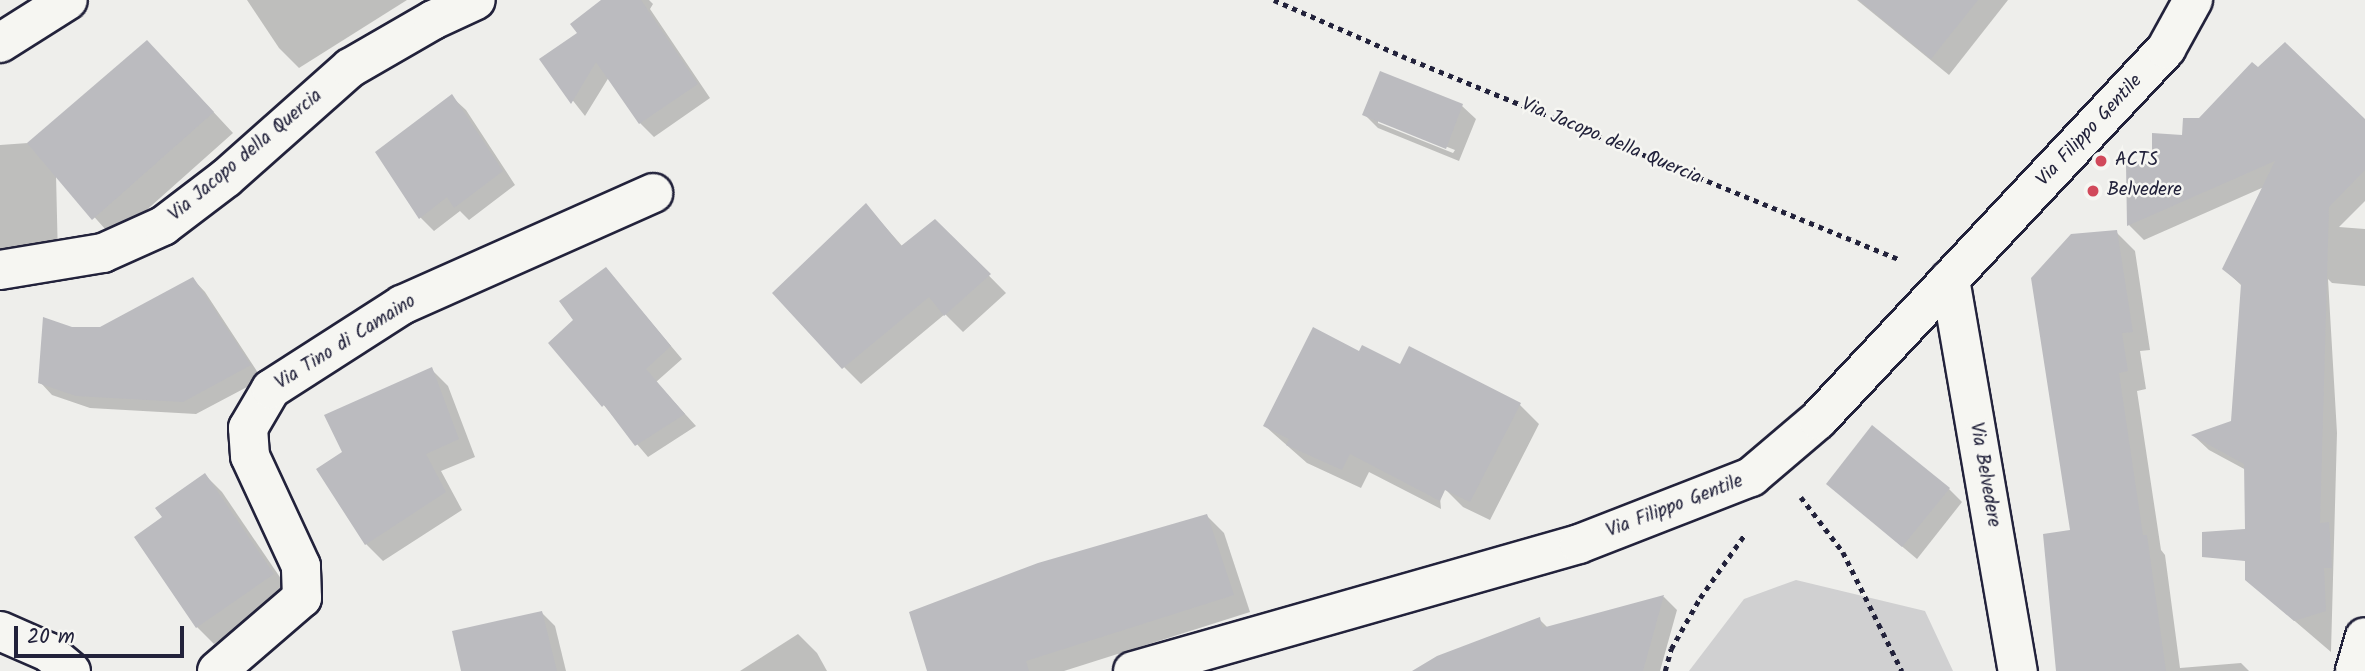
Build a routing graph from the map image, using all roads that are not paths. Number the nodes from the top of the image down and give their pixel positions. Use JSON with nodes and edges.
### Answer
{"nodes":[{"id":1,"x":68,"y":0,"type":"edge"},
{"id":2,"x":476,"y":0,"type":"edge"},
{"id":3,"x":2193,"y":0,"type":"edge"},
{"id":4,"x":0,"y":43,"type":"edge"},
{"id":5,"x":653,"y":193,"type":"dead end"},
{"id":6,"x":0,"y":270,"type":"edge"},
{"id":7,"x":1950,"y":279,"type":"junction"},
{"id":8,"x":0,"y":631,"type":"edge"},
{"id":9,"x":2365,"y":637,"type":"edge"},
{"id":10,"x":71,"y":671,"type":"edge"},
{"id":11,"x":217,"y":671,"type":"edge"},
{"id":12,"x":1133,"y":671,"type":"edge"},
{"id":13,"x":2018,"y":671,"type":"edge"},
{"id":14,"x":2355,"y":671,"type":"edge"}],
"edges":[{"from":1,"to":4,"type":"street"},
{"from":2,"to":6,"type":"street","name":"Via Jacopo della Quercia"},
{"from":3,"to":7,"type":"street","name":"Via Filippo Gentile"},
{"from":5,"to":11,"type":"street","name":"Via Tino di Camaino"},
{"from":7,"to":12,"type":"street","name":"Via Filippo Gentile"},
{"from":7,"to":13,"type":"street","name":"Via Belvedere"},
{"from":8,"to":10,"type":"street"},
{"from":9,"to":14,"type":"street"}]}
